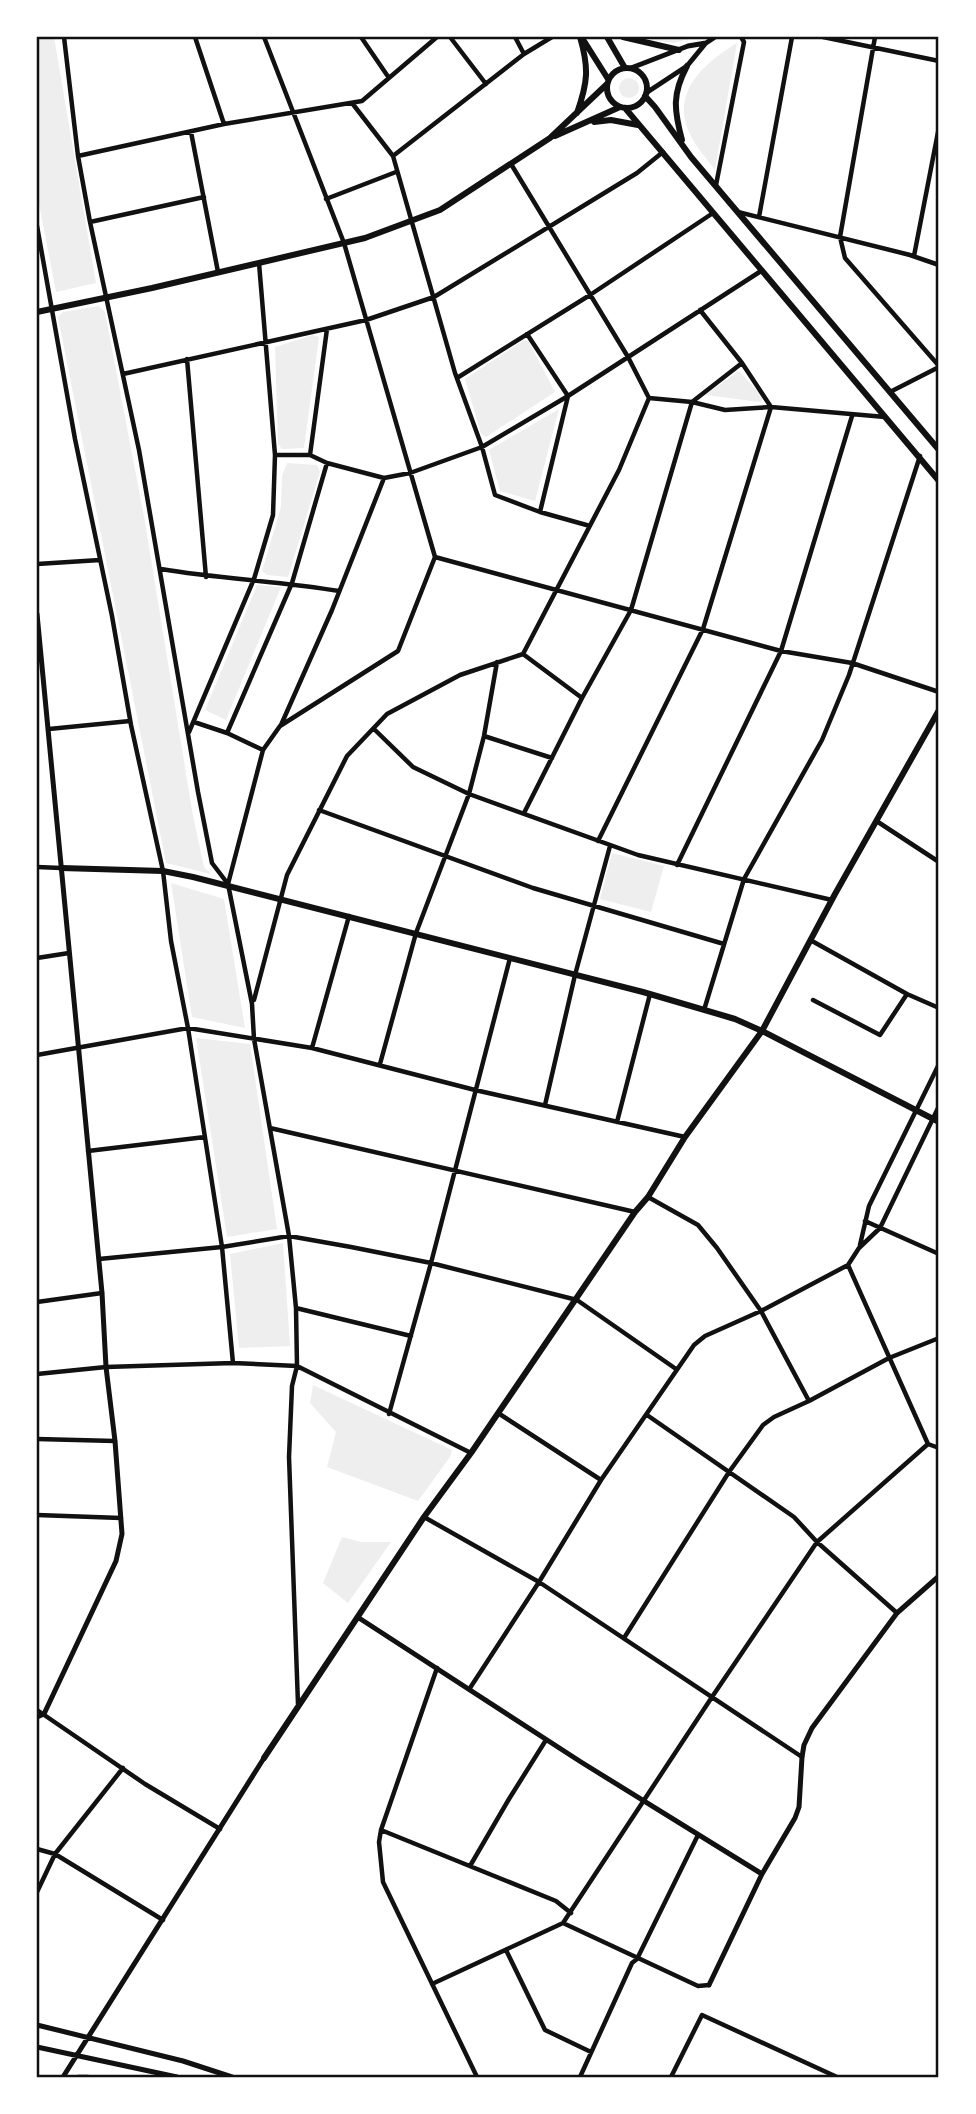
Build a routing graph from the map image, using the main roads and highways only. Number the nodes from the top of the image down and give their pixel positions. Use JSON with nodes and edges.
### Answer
{"nodes":[{"id":1,"x":581,"y":37,"type":"edge"},
{"id":2,"x":607,"y":37,"type":"edge"},
{"id":3,"x":623,"y":37,"type":"edge"},
{"id":4,"x":679,"y":50,"type":"road end"},
{"id":5,"x":687,"y":66,"type":"road end"},
{"id":6,"x":628,"y":68,"type":"junction"},
{"id":7,"x":608,"y":81,"type":"junction"},
{"id":8,"x":645,"y":94,"type":"junction"},
{"id":9,"x":623,"y":107,"type":"junction"},
{"id":10,"x":575,"y":116,"type":"junction"},
{"id":11,"x":585,"y":124,"type":"junction"},
{"id":12,"x":638,"y":125,"type":"junction"},
{"id":13,"x":550,"y":138,"type":"junction"},
{"id":14,"x":683,"y":146,"type":"junction"},
{"id":15,"x":37,"y":312,"type":"edge"},
{"id":16,"x":939,"y":450,"type":"edge"},
{"id":17,"x":939,"y":481,"type":"edge"},
{"id":18,"x":939,"y":710,"type":"edge"},
{"id":19,"x":61,"y":868,"type":"road end"},
{"id":20,"x":762,"y":1031,"type":"junction"},
{"id":21,"x":936,"y":1121,"type":"edge"},
{"id":22,"x":264,"y":1758,"type":"road end"}],
"edges":[{"from":1,"to":7,"type":"main road"},
{"from":1,"to":10,"type":"main road"},
{"from":2,"to":6,"type":"main road"},
{"from":3,"to":4,"type":"main road"},
{"from":5,"to":14,"type":"main road"},
{"from":6,"to":7,"type":"main road"},
{"from":6,"to":8,"type":"main road"},
{"from":7,"to":9,"type":"main road"},
{"from":7,"to":10,"type":"main road"},
{"from":8,"to":9,"type":"main road"},
{"from":8,"to":14,"type":"main road"},
{"from":9,"to":11,"type":"main road"},
{"from":9,"to":12,"type":"main road"},
{"from":10,"to":13,"type":"main road"},
{"from":11,"to":12,"type":"main road"},
{"from":11,"to":13,"type":"main road"},
{"from":12,"to":17,"type":"main road"},
{"from":13,"to":15,"type":"main road"},
{"from":14,"to":16,"type":"main road"},
{"from":18,"to":20,"type":"main road"},
{"from":19,"to":20,"type":"main road"},
{"from":20,"to":21,"type":"main road"},
{"from":20,"to":22,"type":"main road"}]}
